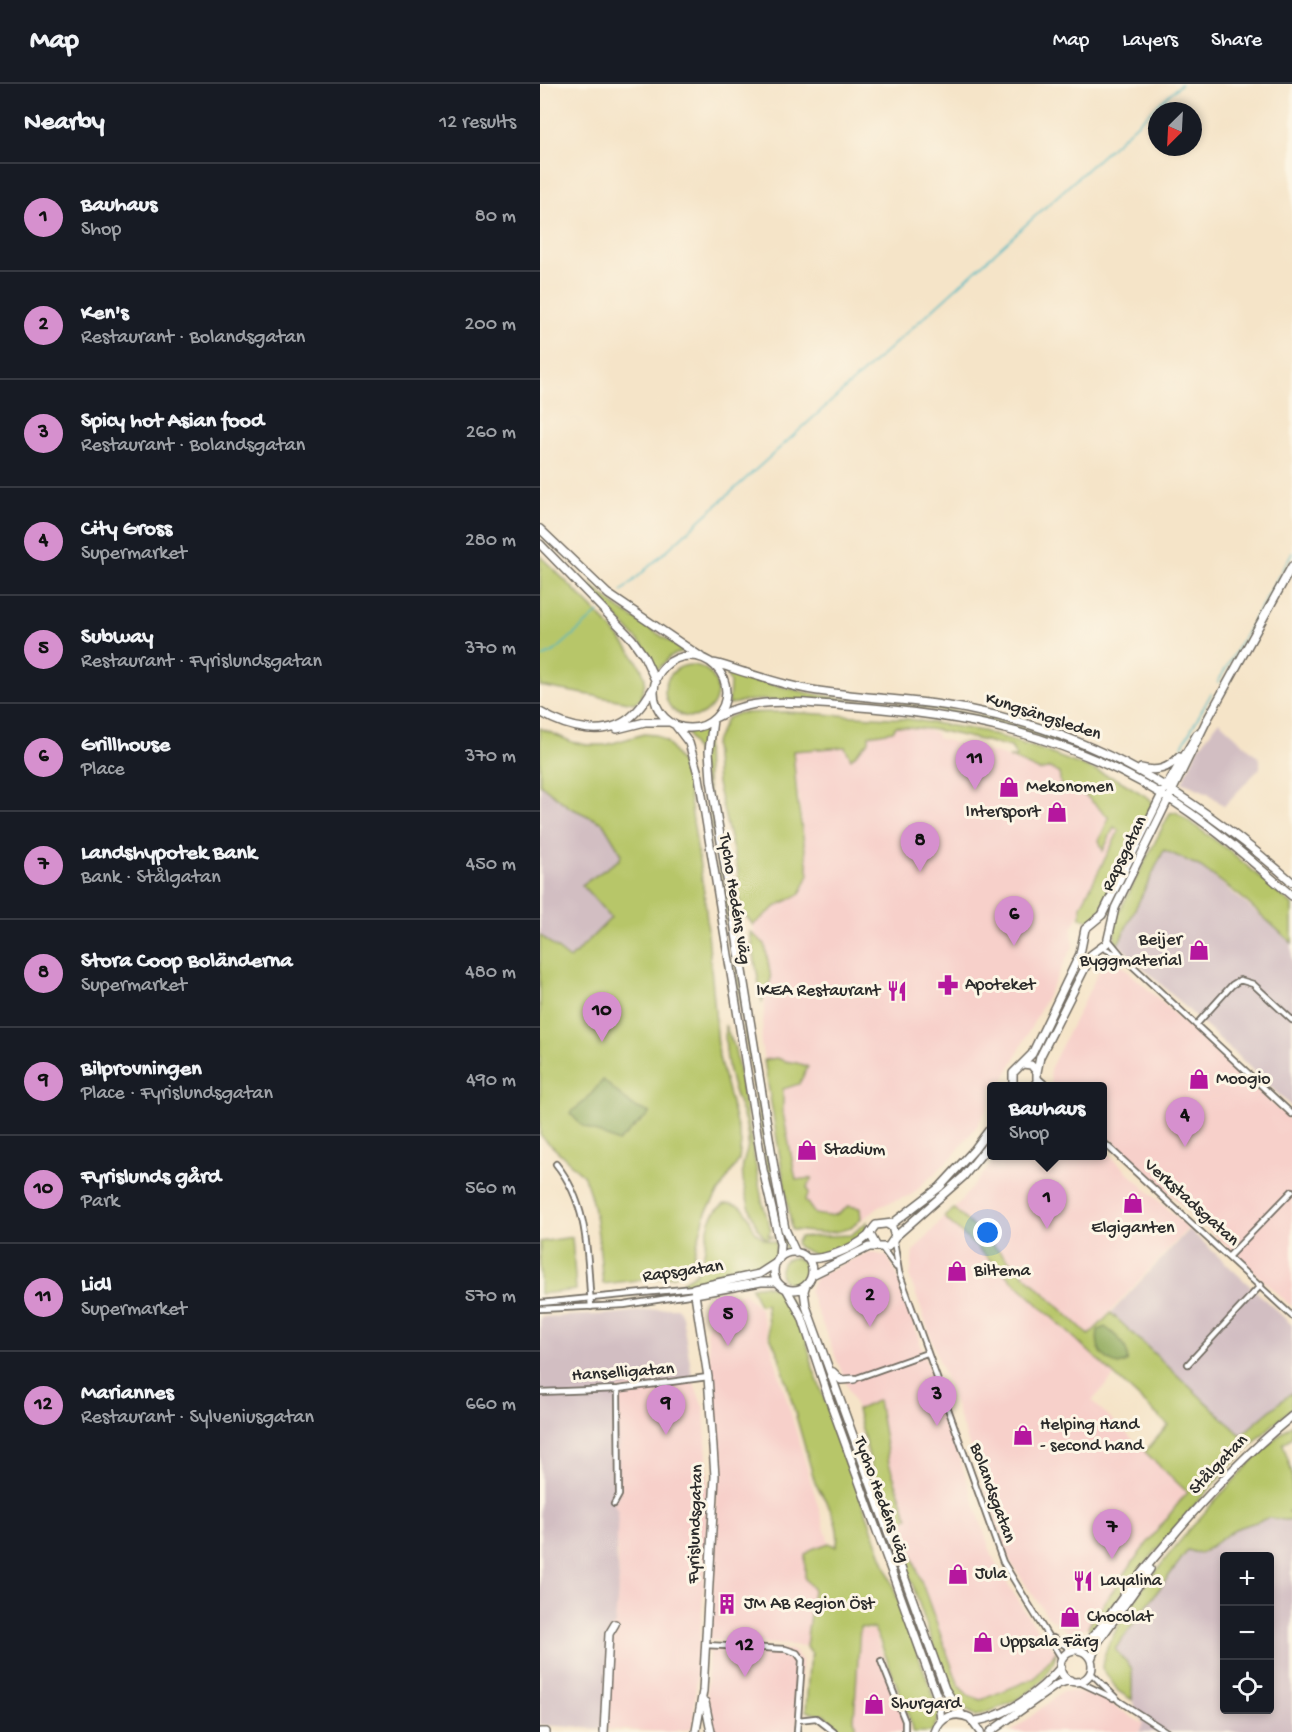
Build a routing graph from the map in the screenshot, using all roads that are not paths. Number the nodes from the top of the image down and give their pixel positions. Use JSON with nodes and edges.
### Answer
{"nodes":[{"id":1,"x":540,"y":529,"type":"edge"},
{"id":2,"x":540,"y":544,"type":"edge"},
{"id":3,"x":1292,"y":566,"type":"edge"},
{"id":4,"x":709,"y":662,"type":"junction"},
{"id":5,"x":655,"y":685,"type":"junction"},
{"id":6,"x":540,"y":712,"type":"edge"},
{"id":7,"x":540,"y":717,"type":"edge"},
{"id":8,"x":715,"y":719,"type":"junction"},
{"id":9,"x":1206,"y":722,"type":"junction"},
{"id":10,"x":673,"y":724,"type":"junction"},
{"id":11,"x":1188,"y":745,"type":"junction"},
{"id":12,"x":1134,"y":767,"type":"junction"},
{"id":13,"x":1170,"y":788,"type":"junction"},
{"id":14,"x":1166,"y":796,"type":"junction"},
{"id":15,"x":1292,"y":882,"type":"edge"},
{"id":16,"x":1292,"y":896,"type":"edge"},
{"id":17,"x":1094,"y":923,"type":"junction"},
{"id":18,"x":1108,"y":935,"type":"junction"},
{"id":19,"x":1083,"y":938,"type":"junction"},
{"id":20,"x":1100,"y":948,"type":"junction"},
{"id":21,"x":1123,"y":957,"type":"junction"},
{"id":22,"x":1292,"y":1020,"type":"edge"},
{"id":23,"x":1196,"y":1025,"type":"junction"},
{"id":24,"x":1023,"y":1064,"type":"junction"},
{"id":25,"x":1037,"y":1075,"type":"junction"},
{"id":26,"x":1015,"y":1082,"type":"edge"},
{"id":27,"x":1034,"y":1082,"type":"edge"},
{"id":28,"x":1043,"y":1082,"type":"edge"},
{"id":29,"x":1292,"y":1114,"type":"edge"},
{"id":30,"x":987,"y":1132,"type":"edge"},
{"id":31,"x":1107,"y":1145,"type":"edge"},
{"id":32,"x":987,"y":1147,"type":"edge"},
{"id":33,"x":556,"y":1164,"type":"dead end"},
{"id":34,"x":1292,"y":1191,"type":"edge"},
{"id":35,"x":887,"y":1224,"type":"junction"},
{"id":36,"x":870,"y":1234,"type":"junction"},
{"id":37,"x":895,"y":1239,"type":"junction"},
{"id":38,"x":880,"y":1247,"type":"junction"},
{"id":39,"x":796,"y":1253,"type":"junction"},
{"id":40,"x":1229,"y":1256,"type":"junction"},
{"id":41,"x":806,"y":1258,"type":"junction"},
{"id":42,"x":777,"y":1261,"type":"junction"},
{"id":43,"x":899,"y":1272,"type":"junction"},
{"id":44,"x":812,"y":1275,"type":"junction"},
{"id":45,"x":777,"y":1282,"type":"junction"},
{"id":46,"x":806,"y":1285,"type":"junction"},
{"id":47,"x":1261,"y":1285,"type":"junction"},
{"id":48,"x":787,"y":1290,"type":"junction"},
{"id":49,"x":694,"y":1291,"type":"junction"},
{"id":50,"x":590,"y":1298,"type":"junction"},
{"id":51,"x":540,"y":1303,"type":"edge"},
{"id":52,"x":591,"y":1307,"type":"junction"},
{"id":53,"x":540,"y":1309,"type":"edge"},
{"id":54,"x":1292,"y":1316,"type":"edge"},
{"id":55,"x":927,"y":1353,"type":"junction"},
{"id":56,"x":1188,"y":1364,"type":"dead end"},
{"id":57,"x":830,"y":1368,"type":"junction"},
{"id":58,"x":708,"y":1377,"type":"junction"},
{"id":59,"x":854,"y":1378,"type":"junction"},
{"id":60,"x":618,"y":1389,"type":"junction"},
{"id":61,"x":540,"y":1392,"type":"edge"},
{"id":62,"x":840,"y":1395,"type":"junction"},
{"id":63,"x":1292,"y":1416,"type":"edge"},
{"id":64,"x":614,"y":1504,"type":"dead end"},
{"id":65,"x":1171,"y":1540,"type":"junction"},
{"id":66,"x":615,"y":1624,"type":"dead end"},
{"id":67,"x":1048,"y":1635,"type":"junction"},
{"id":68,"x":705,"y":1645,"type":"junction"},
{"id":69,"x":1075,"y":1650,"type":"junction"},
{"id":70,"x":1091,"y":1659,"type":"junction"},
{"id":71,"x":881,"y":1661,"type":"dead end"},
{"id":72,"x":1061,"y":1663,"type":"junction"},
{"id":73,"x":1091,"y":1672,"type":"junction"},
{"id":74,"x":1074,"y":1681,"type":"junction"},
{"id":75,"x":703,"y":1690,"type":"junction"},
{"id":76,"x":1119,"y":1701,"type":"junction"},
{"id":77,"x":962,"y":1715,"type":"junction"},
{"id":78,"x":1016,"y":1715,"type":"junction"},
{"id":79,"x":798,"y":1720,"type":"junction"},
{"id":80,"x":974,"y":1721,"type":"junction"},
{"id":81,"x":941,"y":1722,"type":"junction"},
{"id":82,"x":540,"y":1732,"type":"edge"},
{"id":83,"x":546,"y":1732,"type":"edge"},
{"id":84,"x":604,"y":1732,"type":"edge"},
{"id":85,"x":696,"y":1732,"type":"edge"},
{"id":86,"x":710,"y":1732,"type":"edge"},
{"id":87,"x":797,"y":1732,"type":"edge"},
{"id":88,"x":834,"y":1732,"type":"edge"},
{"id":89,"x":905,"y":1732,"type":"edge"},
{"id":90,"x":935,"y":1732,"type":"edge"},
{"id":91,"x":980,"y":1732,"type":"edge"},
{"id":92,"x":990,"y":1732,"type":"edge"},
{"id":93,"x":999,"y":1732,"type":"edge"},
{"id":94,"x":1167,"y":1732,"type":"edge"}],
"edges":[{"from":1,"to":4,"type":"main road"},
{"from":2,"to":5,"type":"main road"},
{"from":3,"to":9,"type":"main road"},
{"from":4,"to":5,"type":"main road"},
{"from":4,"to":8,"type":"main road"},
{"from":4,"to":12,"type":"main road","name":"Kungsängsleden"},
{"from":5,"to":6,"type":"main road"},
{"from":5,"to":10,"type":"main road"},
{"from":7,"to":10,"type":"main road"},
{"from":8,"to":10,"type":"main road"},
{"from":8,"to":14,"type":"main road","name":"Kungsängsleden"},
{"from":8,"to":39,"type":"main road","name":"Tycho Hedéns väg"},
{"from":9,"to":11,"type":"main road"},
{"from":9,"to":13,"type":"main road"},
{"from":10,"to":42,"type":"main road","name":"Tycho Hedéns väg"},
{"from":11,"to":12,"type":"main road"},
{"from":11,"to":13,"type":"main road"},
{"from":12,"to":13,"type":"main road","name":"Kungsängsleden"},
{"from":13,"to":14,"type":"main road","name":"Rapsgatan"},
{"from":13,"to":15,"type":"main road","name":"Kungsängsleden"},
{"from":14,"to":16,"type":"main road","name":"Kungsängsleden"},
{"from":14,"to":17,"type":"main road","name":"Rapsgatan"},
{"from":14,"to":18,"type":"main road","name":"Rapsgatan"},
{"from":17,"to":18,"type":"main road"},
{"from":17,"to":19,"type":"main road"},
{"from":18,"to":20,"type":"main road"},
{"from":18,"to":21,"type":"street"},
{"from":19,"to":20,"type":"main road"},
{"from":19,"to":24,"type":"main road"},
{"from":20,"to":21,"type":"street"},
{"from":20,"to":25,"type":"main road"},
{"from":21,"to":23,"type":"street"},
{"from":22,"to":23,"type":"street"},
{"from":23,"to":29,"type":"street"},
{"from":24,"to":25,"type":"main road"},
{"from":24,"to":26,"type":"main road"},
{"from":25,"to":27,"type":"main road"},
{"from":25,"to":28,"type":"street"},
{"from":30,"to":35,"type":"main road"},
{"from":31,"to":40,"type":"street","name":"Verkstadsgatan"},
{"from":32,"to":37,"type":"main road"},
{"from":33,"to":50,"type":"street"},
{"from":34,"to":40,"type":"street"},
{"from":35,"to":36,"type":"main road"},
{"from":35,"to":37,"type":"main road"},
{"from":36,"to":38,"type":"main road"},
{"from":36,"to":41,"type":"main road"},
{"from":37,"to":38,"type":"main road"},
{"from":37,"to":43,"type":"street","name":"Bolandsgatan"},
{"from":38,"to":43,"type":"street","name":"Bolandsgatan"},
{"from":38,"to":44,"type":"main road"},
{"from":39,"to":41,"type":"main road"},
{"from":39,"to":42,"type":"main road"},
{"from":40,"to":47,"type":"street","name":"Verkstadsgatan"},
{"from":41,"to":44,"type":"main road"},
{"from":42,"to":45,"type":"main road"},
{"from":42,"to":49,"type":"main road","name":"Rapsgatan"},
{"from":43,"to":55,"type":"street","name":"Bolandsgatan"},
{"from":44,"to":46,"type":"main road"},
{"from":45,"to":48,"type":"main road"},
{"from":45,"to":49,"type":"main road","name":"Rapsgatan"},
{"from":46,"to":48,"type":"main road"},
{"from":46,"to":57,"type":"main road","name":"Tycho Hedéns väg"},
{"from":47,"to":54,"type":"street","name":"Verkstadsgatan"},
{"from":47,"to":56,"type":"street"},
{"from":48,"to":81,"type":"main road","name":"Tycho Hedéns väg"},
{"from":49,"to":50,"type":"street","name":"Rapsgatan"},
{"from":49,"to":52,"type":"street","name":"Rapsgatan"},
{"from":49,"to":58,"type":"main road","name":"Fyrislundsgatan"},
{"from":50,"to":51,"type":"street","name":"Rapsgatan"},
{"from":50,"to":52,"type":"street"},
{"from":52,"to":53,"type":"street","name":"Rapsgatan"},
{"from":55,"to":59,"type":"street"},
{"from":55,"to":67,"type":"street","name":"Bolandsgatan"},
{"from":57,"to":59,"type":"main road"},
{"from":57,"to":62,"type":"main road","name":"Tycho Hedéns väg"},
{"from":58,"to":60,"type":"street","name":"Hanselligatan"},
{"from":58,"to":68,"type":"main road","name":"Fyrislundsgatan"},
{"from":59,"to":62,"type":"main road"},
{"from":60,"to":61,"type":"street","name":"Hanselligatan"},
{"from":60,"to":64,"type":"street"},
{"from":62,"to":77,"type":"main road","name":"Tycho Hedéns väg"},
{"from":63,"to":65,"type":"main road","name":"Stålgatan"},
{"from":65,"to":69,"type":"main road","name":"Stålgatan"},
{"from":65,"to":70,"type":"main road","name":"Stålgatan"},
{"from":66,"to":84,"type":"main road"},
{"from":67,"to":69,"type":"street","name":"Bolandsgatan"},
{"from":67,"to":72,"type":"street","name":"Bolandsgatan"},
{"from":68,"to":75,"type":"main road","name":"Fyrislundsgatan"},
{"from":68,"to":79,"type":"street"},
{"from":69,"to":70,"type":"main road"},
{"from":69,"to":72,"type":"main road"},
{"from":70,"to":73,"type":"main road"},
{"from":71,"to":89,"type":"street"},
{"from":72,"to":74,"type":"main road"},
{"from":72,"to":80,"type":"main road"},
{"from":73,"to":74,"type":"main road"},
{"from":73,"to":76,"type":"street"},
{"from":74,"to":76,"type":"street"},
{"from":74,"to":78,"type":"main road"},
{"from":75,"to":85,"type":"main road","name":"Fyrislundsgatan"},
{"from":75,"to":86,"type":"main road","name":"Fyrislundsgatan"},
{"from":76,"to":94,"type":"street"},
{"from":77,"to":80,"type":"main road"},
{"from":77,"to":81,"type":"main road"},
{"from":78,"to":92,"type":"main road"},
{"from":78,"to":93,"type":"main road"},
{"from":79,"to":87,"type":"street"},
{"from":79,"to":88,"type":"street"},
{"from":80,"to":91,"type":"main road"},
{"from":81,"to":90,"type":"main road"},
{"from":82,"to":83,"type":"main road"},
{"from":85,"to":86,"type":"main road"}]}
